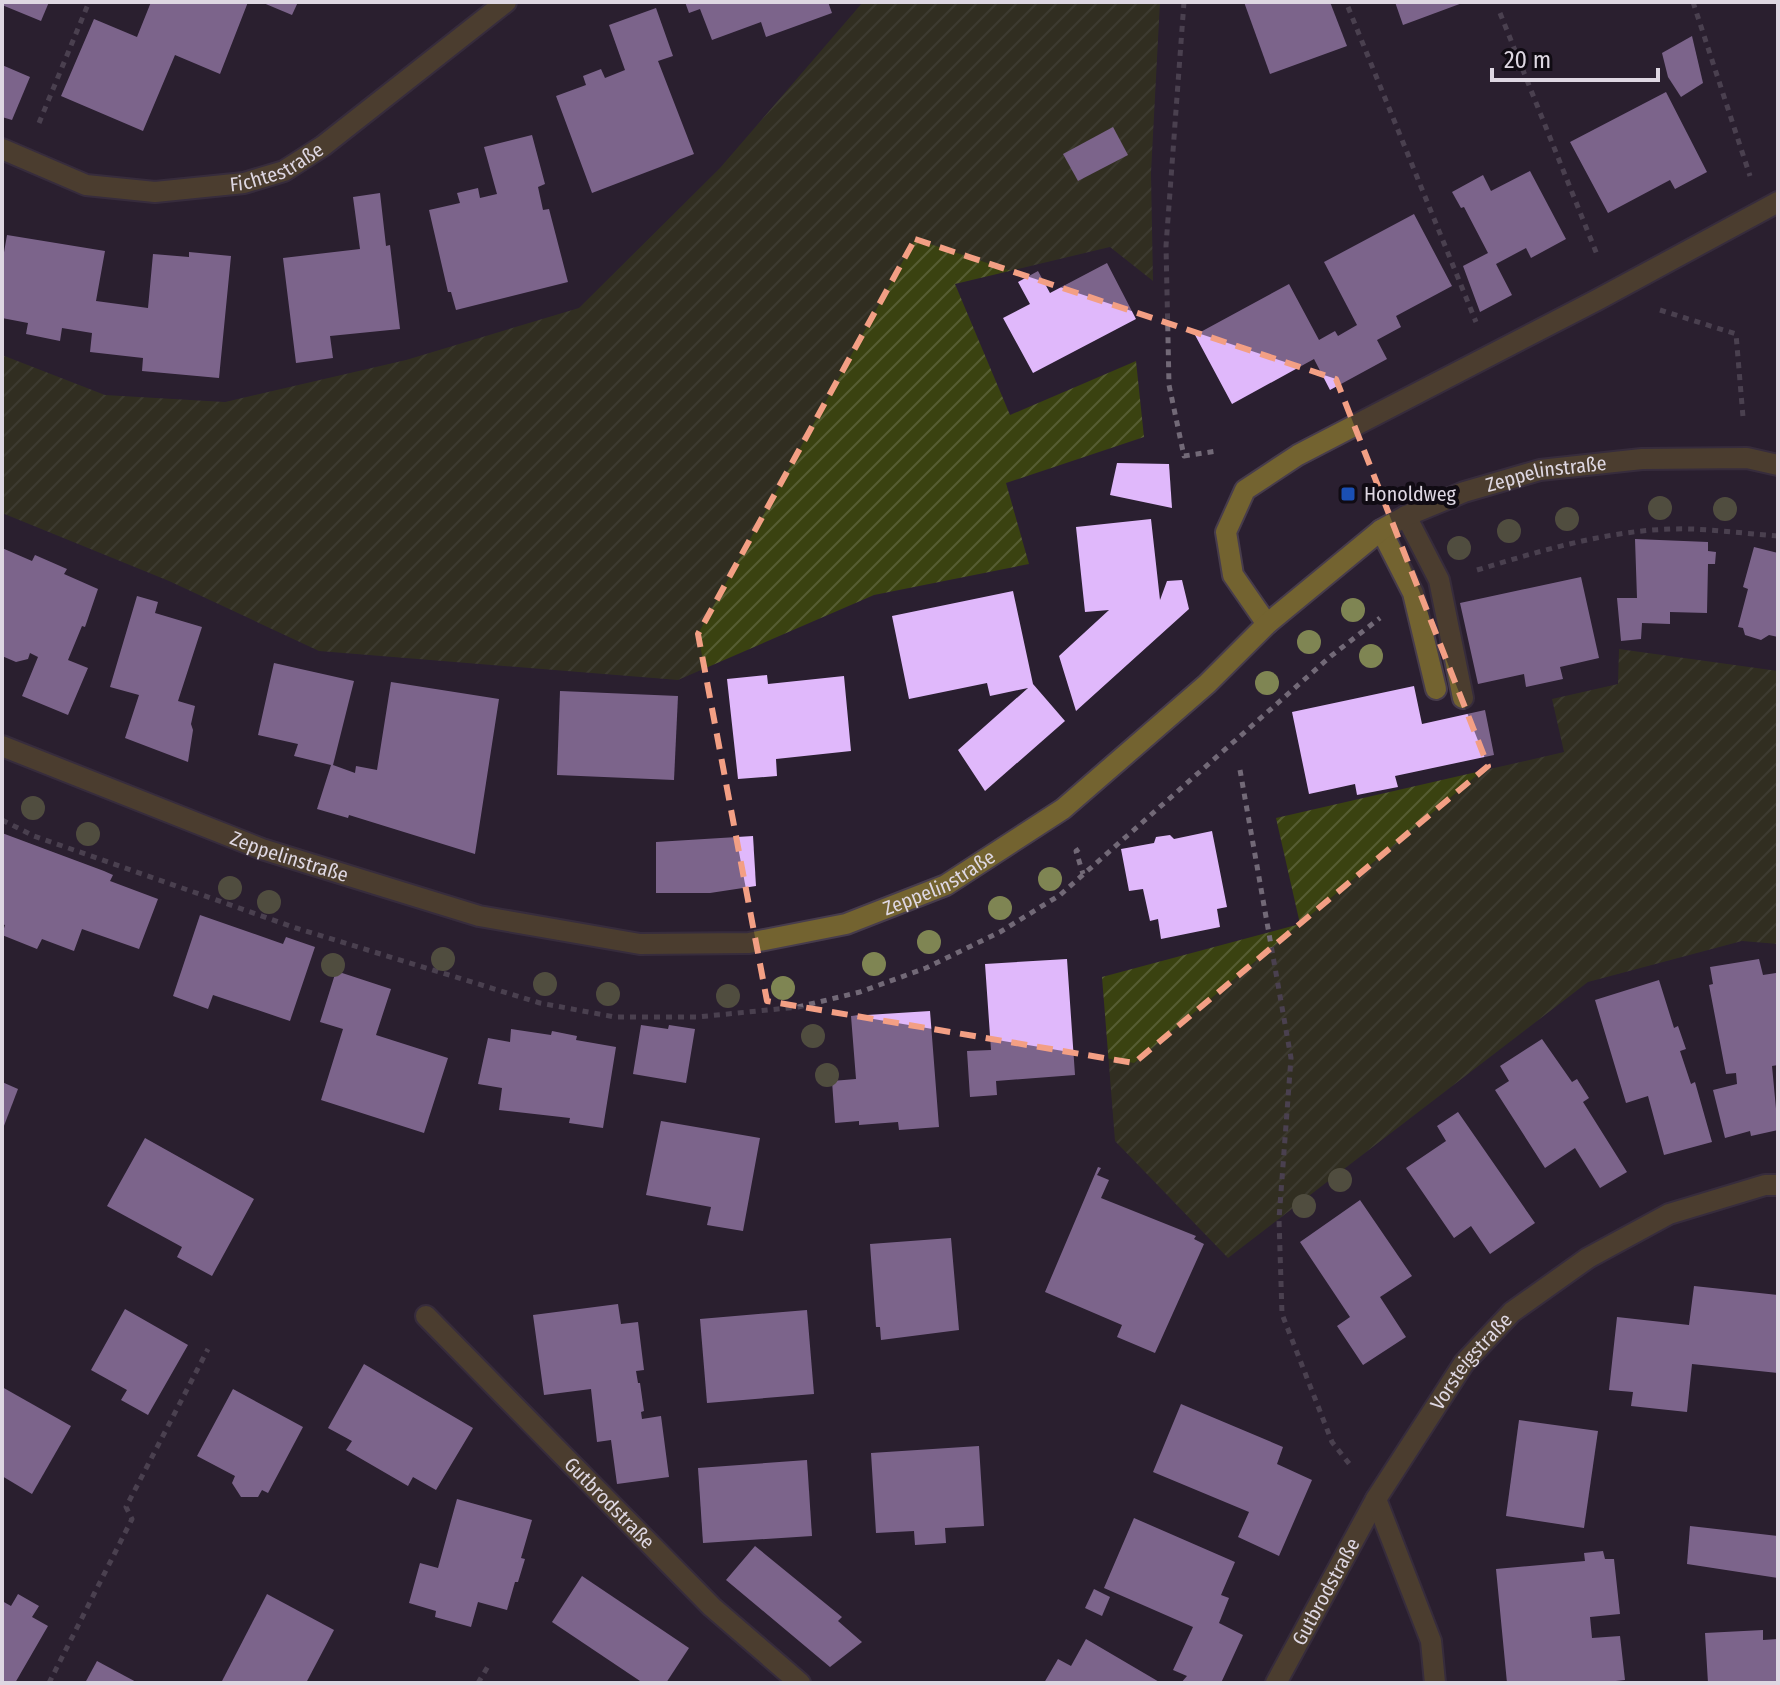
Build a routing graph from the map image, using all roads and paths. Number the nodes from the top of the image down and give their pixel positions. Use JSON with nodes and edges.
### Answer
{"nodes":[{"id":1,"x":89,"y":2,"type":"edge"},
{"id":2,"x":506,"y":2,"type":"edge"},
{"id":3,"x":1184,"y":2,"type":"edge"},
{"id":4,"x":1693,"y":2,"type":"edge"},
{"id":5,"x":1348,"y":7,"type":"dead end"},
{"id":6,"x":1500,"y":13,"type":"dead end"},
{"id":7,"x":54,"y":82,"type":"dead end"},
{"id":8,"x":2,"y":149,"type":"edge"},
{"id":9,"x":1770,"y":206,"type":"edge"},
{"id":10,"x":1598,"y":257,"type":"dead end"},
{"id":11,"x":1662,"y":311,"type":"dead end"},
{"id":12,"x":1489,"y":356,"type":"junction"},
{"id":13,"x":1743,"y":417,"type":"dead end"},
{"id":14,"x":1217,"y":451,"type":"dead end"},
{"id":15,"x":1778,"y":465,"type":"edge"},
{"id":16,"x":1406,"y":516,"type":"junction"},
{"id":17,"x":1381,"y":530,"type":"junction"},
{"id":18,"x":1778,"y":536,"type":"edge"},
{"id":19,"x":1439,"y":580,"type":"junction"},
{"id":20,"x":1413,"y":593,"type":"junction"},
{"id":21,"x":1267,"y":624,"type":"junction"},
{"id":22,"x":1436,"y":689,"type":"dead end"},
{"id":23,"x":1463,"y":698,"type":"dead end"},
{"id":24,"x":2,"y":746,"type":"edge"},
{"id":25,"x":1240,"y":770,"type":"dead end"},
{"id":26,"x":2,"y":820,"type":"edge"},
{"id":27,"x":1076,"y":851,"type":"dead end"},
{"id":28,"x":1083,"y":874,"type":"junction"},
{"id":29,"x":1778,"y":1185,"type":"edge"},
{"id":30,"x":426,"y":1316,"type":"dead end"},
{"id":31,"x":208,"y":1349,"type":"dead end"},
{"id":32,"x":1332,"y":1442,"type":"dead end"},
{"id":33,"x":1376,"y":1499,"type":"junction"},
{"id":34,"x":490,"y":1663,"type":"dead end"},
{"id":35,"x":49,"y":1683,"type":"edge"},
{"id":36,"x":478,"y":1683,"type":"edge"},
{"id":37,"x":800,"y":1683,"type":"edge"},
{"id":38,"x":1276,"y":1683,"type":"edge"},
{"id":39,"x":1435,"y":1683,"type":"edge"}],
"edges":[{"from":1,"to":7,"type":"path"},
{"from":2,"to":8,"type":"street","name":"Fichtestraße"},
{"from":3,"to":14,"type":"path"},
{"from":4,"to":9,"type":"path"},
{"from":5,"to":12,"type":"path"},
{"from":6,"to":10,"type":"path"},
{"from":9,"to":12,"type":"street"},
{"from":11,"to":13,"type":"path"},
{"from":12,"to":21,"type":"street"},
{"from":15,"to":16,"type":"street","name":"Zeppelinstraße"},
{"from":16,"to":17,"type":"street","name":"Zeppelinstraße"},
{"from":16,"to":19,"type":"street"},
{"from":17,"to":20,"type":"street"},
{"from":17,"to":21,"type":"street","name":"Zeppelinstraße"},
{"from":18,"to":19,"type":"path"},
{"from":19,"to":23,"type":"street"},
{"from":20,"to":22,"type":"street"},
{"from":20,"to":28,"type":"path"},
{"from":21,"to":24,"type":"street","name":"Zeppelinstraße"},
{"from":25,"to":32,"type":"path"},
{"from":26,"to":28,"type":"path"},
{"from":27,"to":28,"type":"path"},
{"from":29,"to":33,"type":"street","name":"Vorsteigstraße"},
{"from":30,"to":37,"type":"street","name":"Gutbrodstraße"},
{"from":31,"to":35,"type":"path"},
{"from":33,"to":38,"type":"street","name":"Gutbrodstraße"},
{"from":33,"to":39,"type":"street"},
{"from":34,"to":36,"type":"path"}]}
